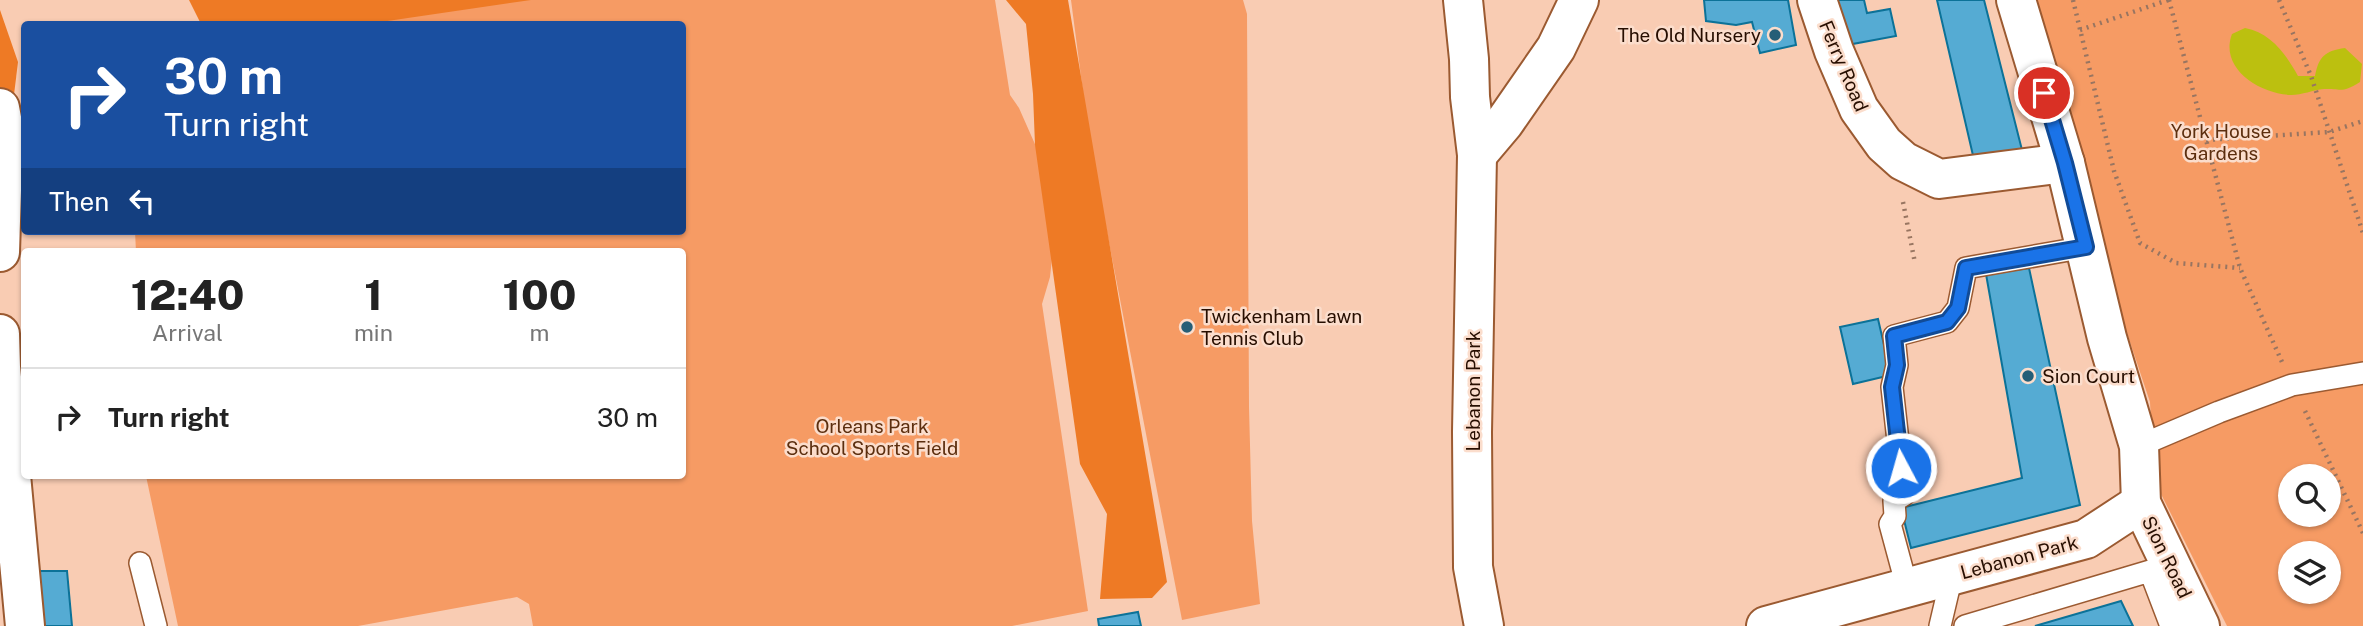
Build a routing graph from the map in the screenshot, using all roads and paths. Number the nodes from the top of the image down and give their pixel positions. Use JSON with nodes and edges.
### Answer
{"nodes":[{"id":1,"x":1463,"y":0,"type":"edge"},
{"id":2,"x":1579,"y":0,"type":"edge"},
{"id":3,"x":1817,"y":0,"type":"edge"},
{"id":4,"x":2016,"y":0,"type":"edge"},
{"id":5,"x":2073,"y":0,"type":"edge"},
{"id":6,"x":2168,"y":0,"type":"edge"},
{"id":7,"x":2278,"y":0,"type":"edge"},
{"id":8,"x":2080,"y":30,"type":"junction"},
{"id":9,"x":0,"y":108,"type":"edge"},
{"id":10,"x":2363,"y":121,"type":"edge"},
{"id":11,"x":2329,"y":132,"type":"junction"},
{"id":12,"x":2206,"y":139,"type":"junction"},
{"id":13,"x":1892,"y":152,"type":"junction"},
{"id":14,"x":1477,"y":155,"type":"junction"},
{"id":15,"x":2065,"y":163,"type":"junction"},
{"id":16,"x":2363,"y":233,"type":"edge"},
{"id":17,"x":2086,"y":247,"type":"junction"},
{"id":18,"x":0,"y":252,"type":"edge"},
{"id":19,"x":1915,"y":263,"type":"dead end"},
{"id":20,"x":0,"y":334,"type":"edge"},
{"id":21,"x":2363,"y":373,"type":"edge"},
{"id":22,"x":2139,"y":446,"type":"junction"},
{"id":23,"x":2141,"y":503,"type":"junction"},
{"id":24,"x":140,"y":563,"type":"dead end"},
{"id":25,"x":2150,"y":571,"type":"junction"},
{"id":26,"x":1952,"y":575,"type":"junction"},
{"id":27,"x":1908,"y":587,"type":"junction"},
{"id":28,"x":25,"y":626,"type":"edge"},
{"id":29,"x":156,"y":626,"type":"edge"},
{"id":30,"x":1484,"y":626,"type":"edge"},
{"id":31,"x":1766,"y":626,"type":"edge"},
{"id":32,"x":1940,"y":626,"type":"edge"},
{"id":33,"x":1965,"y":626,"type":"edge"},
{"id":34,"x":2171,"y":626,"type":"edge"},
{"id":35,"x":2200,"y":626,"type":"edge"}],
"edges":[{"from":1,"to":14,"type":"street","name":"Lebanon Park"},
{"from":2,"to":14,"type":"street"},
{"from":3,"to":13,"type":"street","name":"Ferry Road"},
{"from":4,"to":15,"type":"street","name":"Sion Road"},
{"from":5,"to":8,"type":"path"},
{"from":6,"to":8,"type":"path"},
{"from":6,"to":12,"type":"path"},
{"from":7,"to":11,"type":"path"},
{"from":8,"to":12,"type":"path"},
{"from":9,"to":18,"type":"street"},
{"from":10,"to":11,"type":"path"},
{"from":11,"to":12,"type":"path"},
{"from":11,"to":16,"type":"path"},
{"from":13,"to":15,"type":"street","name":"Ferry Road"},
{"from":13,"to":19,"type":"path"},
{"from":14,"to":30,"type":"street","name":"Lebanon Park"},
{"from":15,"to":17,"type":"street","name":"Sion Road"},
{"from":17,"to":22,"type":"street","name":"Sion Road"},
{"from":17,"to":27,"type":"lane"},
{"from":20,"to":28,"type":"street"},
{"from":21,"to":22,"type":"lane"},
{"from":22,"to":23,"type":"street","name":"Sion Road"},
{"from":23,"to":25,"type":"lane"},
{"from":23,"to":26,"type":"street","name":"Lebanon Park"},
{"from":23,"to":35,"type":"street","name":"Sion Road"},
{"from":24,"to":29,"type":"lane"},
{"from":25,"to":33,"type":"lane"},
{"from":25,"to":34,"type":"lane"},
{"from":26,"to":27,"type":"street","name":"Lebanon Park"},
{"from":26,"to":32,"type":"lane"},
{"from":27,"to":31,"type":"street","name":"Lebanon Park"}]}
